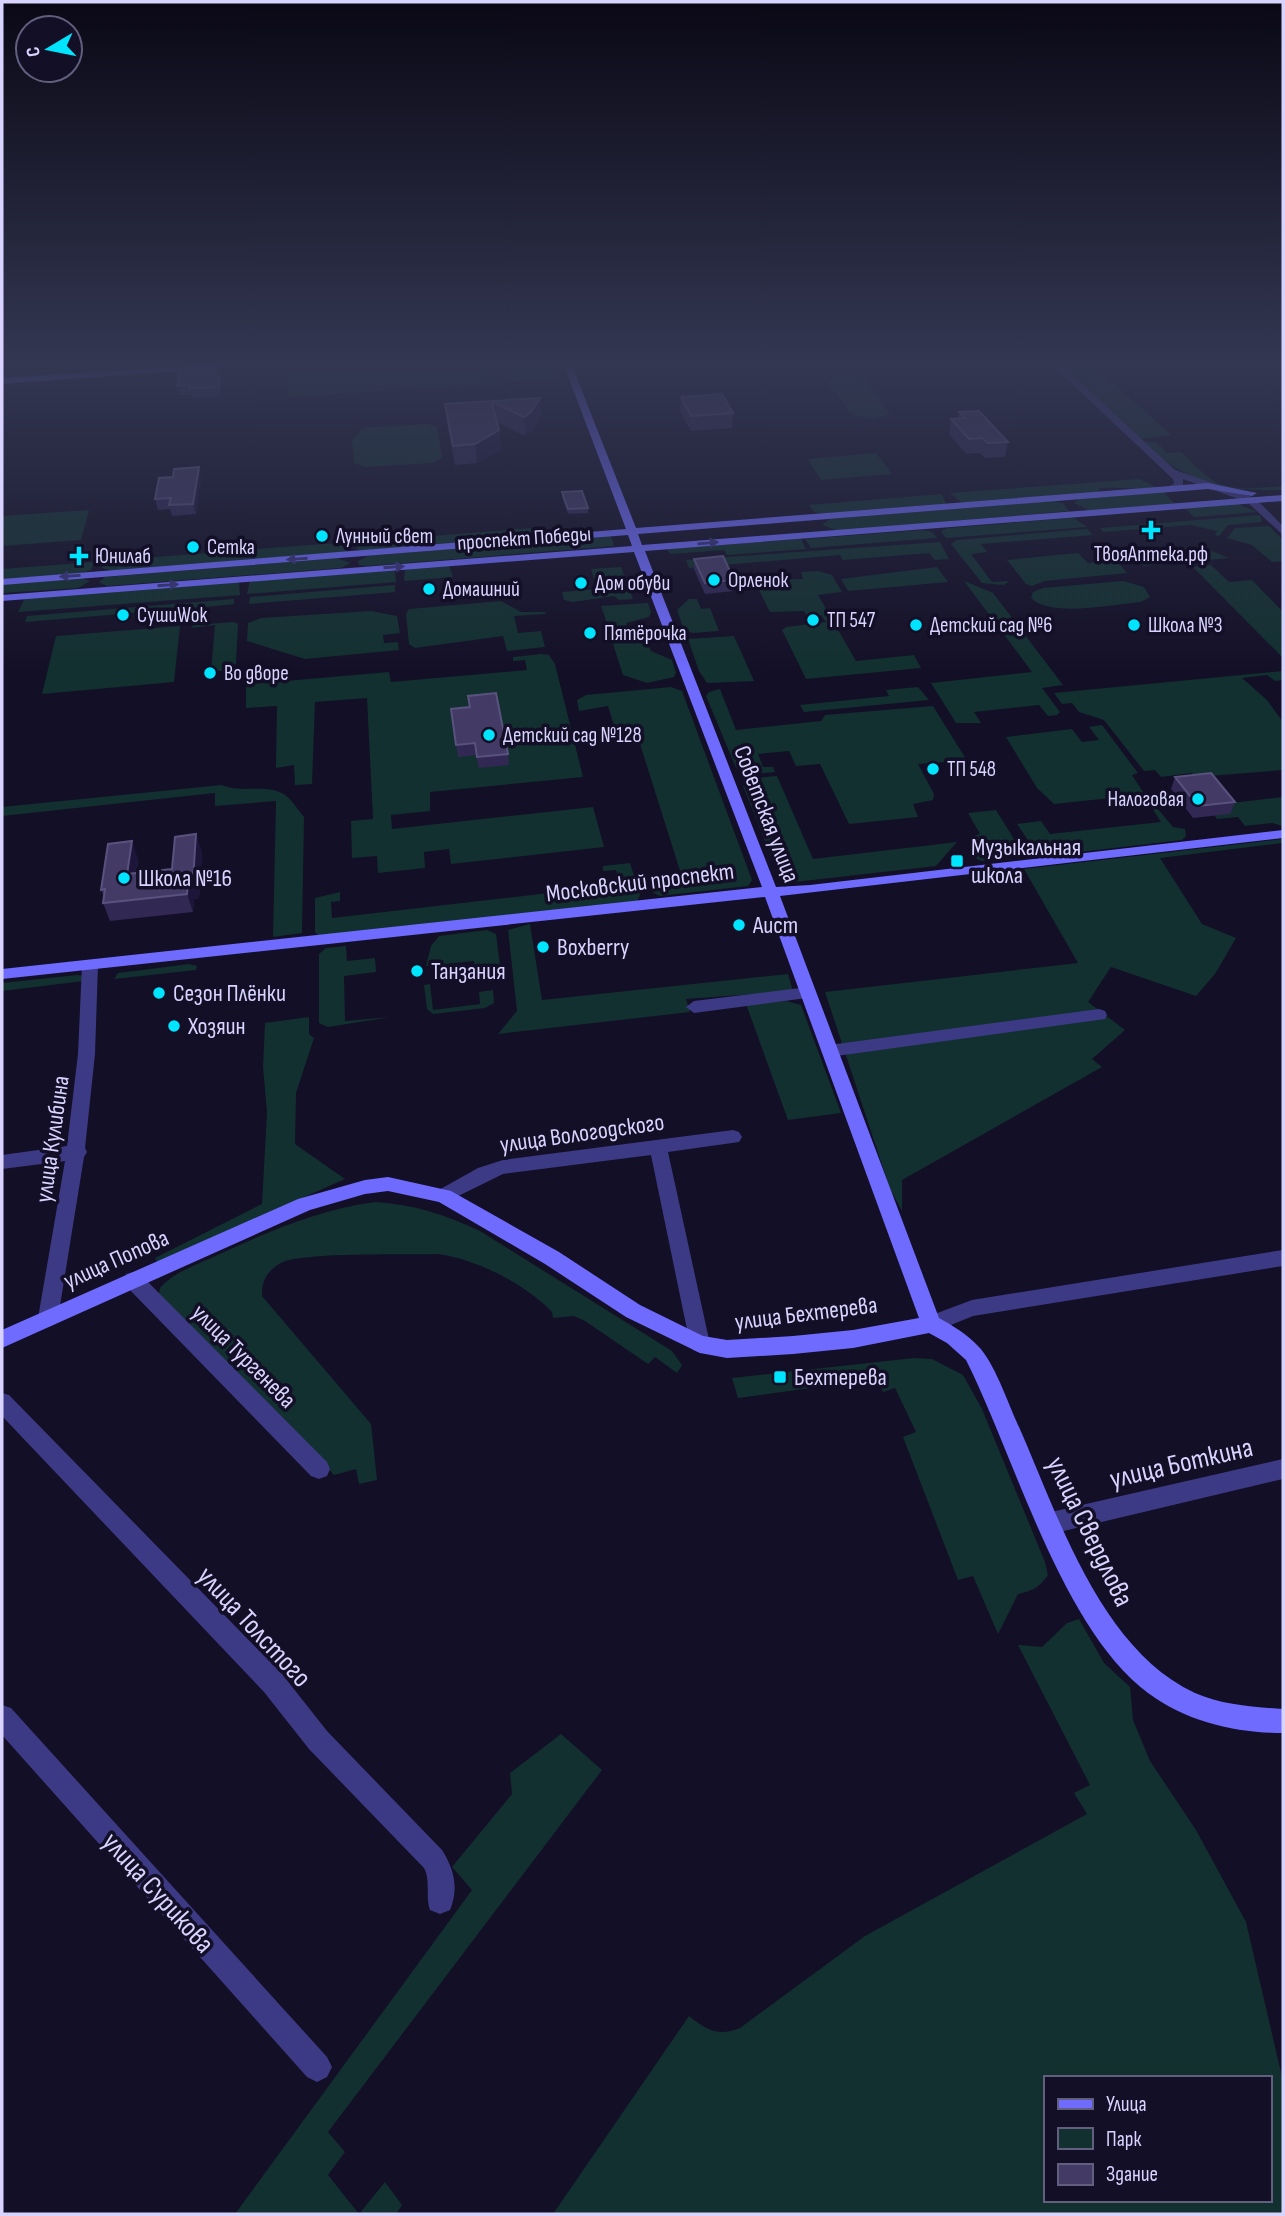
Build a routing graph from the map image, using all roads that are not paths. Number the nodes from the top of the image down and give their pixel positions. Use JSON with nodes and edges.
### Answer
{"nodes":[{"id":1,"x":608,"y":466,"type":"edge"},
{"id":2,"x":1166,"y":466,"type":"edge"},
{"id":3,"x":1172,"y":472,"type":"junction"},
{"id":4,"x":1213,"y":488,"type":"junction"},
{"id":5,"x":1171,"y":489,"type":"junction"},
{"id":6,"x":1270,"y":494,"type":"junction"},
{"id":7,"x":1283,"y":495,"type":"edge"},
{"id":8,"x":1064,"y":498,"type":"junction"},
{"id":9,"x":1251,"y":500,"type":"junction"},
{"id":10,"x":1224,"y":502,"type":"junction"},
{"id":11,"x":1079,"y":514,"type":"junction"},
{"id":12,"x":811,"y":518,"type":"junction"},
{"id":13,"x":634,"y":532,"type":"junction"},
{"id":14,"x":1283,"y":532,"type":"edge"},
{"id":15,"x":821,"y":534,"type":"junction"},
{"id":16,"x":640,"y":549,"type":"junction"},
{"id":17,"x":354,"y":554,"type":"junction"},
{"id":18,"x":355,"y":570,"type":"junction"},
{"id":19,"x":97,"y":574,"type":"junction"},
{"id":20,"x":2,"y":582,"type":"edge"},
{"id":21,"x":93,"y":591,"type":"junction"},
{"id":22,"x":2,"y":598,"type":"edge"},
{"id":23,"x":1283,"y":834,"type":"edge"},
{"id":24,"x":771,"y":892,"type":"junction"},
{"id":25,"x":90,"y":965,"type":"junction"},
{"id":26,"x":2,"y":974,"type":"edge"},
{"id":27,"x":808,"y":993,"type":"junction"},
{"id":28,"x":694,"y":1007,"type":"dead end"},
{"id":29,"x":1098,"y":1016,"type":"dead end"},
{"id":30,"x":830,"y":1051,"type":"junction"},
{"id":31,"x":733,"y":1137,"type":"dead end"},
{"id":32,"x":657,"y":1147,"type":"junction"},
{"id":33,"x":78,"y":1152,"type":"junction"},
{"id":34,"x":2,"y":1162,"type":"edge"},
{"id":35,"x":444,"y":1196,"type":"junction"},
{"id":36,"x":251,"y":1227,"type":"joint"},
{"id":37,"x":1283,"y":1258,"type":"edge"},
{"id":38,"x":133,"y":1280,"type":"junction"},
{"id":39,"x":48,"y":1318,"type":"junction"},
{"id":40,"x":931,"y":1324,"type":"junction"},
{"id":41,"x":2,"y":1339,"type":"edge"},
{"id":42,"x":700,"y":1344,"type":"junction"},
{"id":43,"x":2,"y":1402,"type":"edge"},
{"id":44,"x":319,"y":1469,"type":"dead end"},
{"id":45,"x":1283,"y":1469,"type":"edge"},
{"id":46,"x":1051,"y":1523,"type":"junction"},
{"id":47,"x":2,"y":1717,"type":"edge"},
{"id":48,"x":1283,"y":1721,"type":"edge"},
{"id":49,"x":440,"y":1900,"type":"dead end"},
{"id":50,"x":317,"y":2067,"type":"dead end"}],
"edges":[{"from":1,"to":13,"type":"main road","name":"Советская улица"},
{"from":2,"to":3,"type":"street"},
{"from":3,"to":4,"type":"street"},
{"from":3,"to":5,"type":"street"},
{"from":4,"to":5,"type":"main road","name":"проспект Победы"},
{"from":4,"to":6,"type":"main road","name":"проспект Победы"},
{"from":4,"to":9,"type":"street","name":"проспект Победы"},
{"from":4,"to":10,"type":"main road"},
{"from":5,"to":8,"type":"main road","name":"проспект Победы"},
{"from":6,"to":7,"type":"main road","name":"проспект Победы"},
{"from":6,"to":9,"type":"main road","name":"проспект Победы"},
{"from":7,"to":9,"type":"main road","name":"проспект Победы"},
{"from":8,"to":11,"type":"main road"},
{"from":8,"to":12,"type":"main road","name":"проспект Победы"},
{"from":9,"to":10,"type":"main road","name":"проспект Победы"},
{"from":9,"to":14,"type":"street"},
{"from":10,"to":11,"type":"main road","name":"проспект Победы"},
{"from":11,"to":15,"type":"main road","name":"проспект Победы"},
{"from":12,"to":13,"type":"main road","name":"проспект Победы"},
{"from":12,"to":15,"type":"main road"},
{"from":13,"to":16,"type":"main road","name":"Советская улица"},
{"from":13,"to":17,"type":"main road","name":"проспект Победы"},
{"from":16,"to":15,"type":"main road","name":"проспект Победы","one_way":true},
{"from":18,"to":16,"type":"main road","name":"проспект Победы","one_way":true},
{"from":16,"to":24,"type":"main road","name":"Советская улица"},
{"from":17,"to":18,"type":"main road"},
{"from":17,"to":19,"type":"main road","name":"проспект Победы","one_way":true},
{"from":21,"to":18,"type":"main road","name":"проспект Победы","one_way":true},
{"from":19,"to":20,"type":"main road","name":"проспект Победы","one_way":true},
{"from":19,"to":21,"type":"main road"},
{"from":21,"to":22,"type":"main road","name":"проспект Победы"},
{"from":23,"to":24,"type":"main road","name":"Московский проспект"},
{"from":24,"to":25,"type":"main road","name":"Московский проспект"},
{"from":24,"to":27,"type":"main road","name":"Советская улица"},
{"from":25,"to":26,"type":"main road","name":"Московский проспект"},
{"from":25,"to":33,"type":"street","name":"улица Кулибина"},
{"from":27,"to":28,"type":"street"},
{"from":27,"to":30,"type":"main road","name":"Советская улица"},
{"from":29,"to":30,"type":"street"},
{"from":30,"to":40,"type":"main road","name":"Советская улица"},
{"from":31,"to":32,"type":"street","name":"улица Вологодского"},
{"from":32,"to":35,"type":"street","name":"улица Вологодского"},
{"from":32,"to":42,"type":"street"},
{"from":33,"to":34,"type":"street"},
{"from":33,"to":39,"type":"street","name":"улица Кулибина"},
{"from":35,"to":36,"type":"main road","name":"улица Бехтерева"},
{"from":35,"to":42,"type":"main road","name":"улица Бехтерева"},
{"from":36,"to":38,"type":"main road","name":"улица Попова"},
{"from":37,"to":40,"type":"street","name":"улица Бехтерева"},
{"from":38,"to":39,"type":"main road","name":"улица Попова"},
{"from":38,"to":44,"type":"street","name":"улица Тургенева"},
{"from":39,"to":41,"type":"main road","name":"улица Попова"},
{"from":40,"to":42,"type":"main road","name":"улица Бехтерева"},
{"from":40,"to":46,"type":"main road","name":"улица Свердлова"},
{"from":43,"to":49,"type":"street","name":"улица Толстого"},
{"from":45,"to":46,"type":"street","name":"улица Боткина"},
{"from":46,"to":48,"type":"main road","name":"улица Свердлова"},
{"from":47,"to":50,"type":"street","name":"улица Сурикова"}]}
